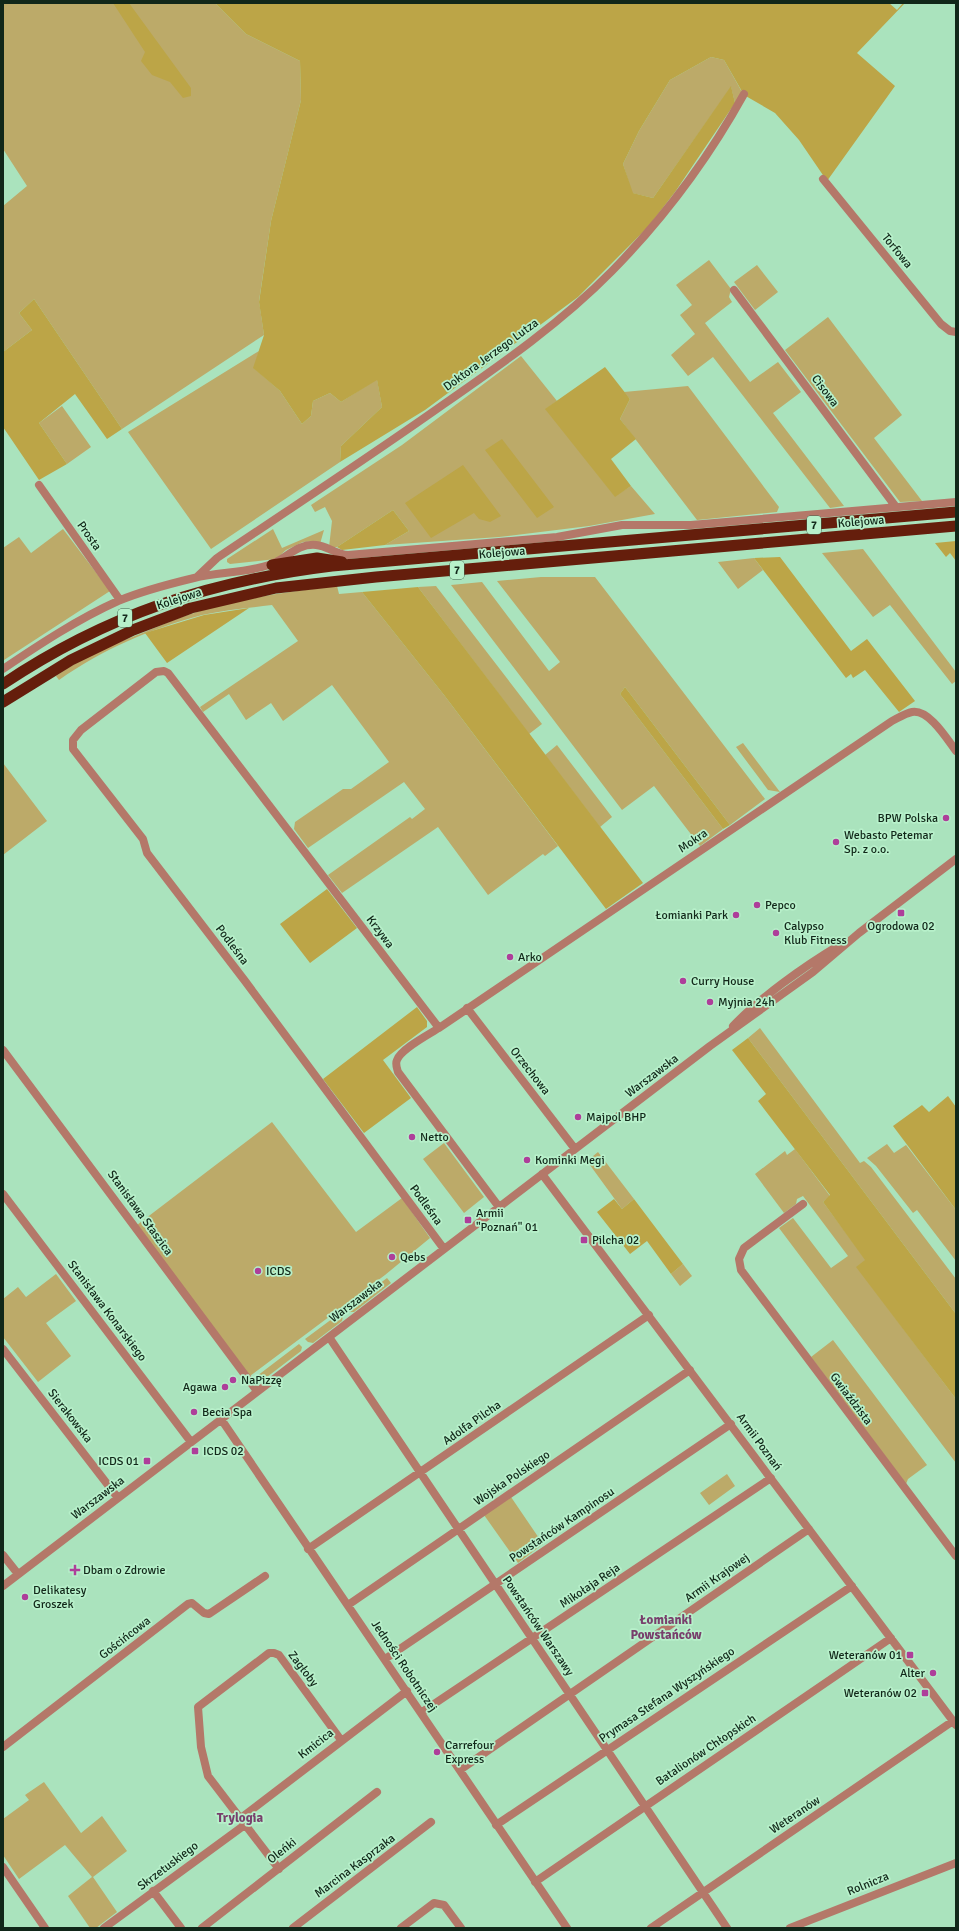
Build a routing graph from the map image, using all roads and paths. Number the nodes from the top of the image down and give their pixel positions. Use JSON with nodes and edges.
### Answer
{"nodes":[{"id":1,"x":744,"y":94,"type":"dead end"},
{"id":2,"x":823,"y":179,"type":"dead end"},
{"id":3,"x":734,"y":290,"type":"dead end"},
{"id":4,"x":956,"y":332,"type":"edge"},
{"id":5,"x":39,"y":485,"type":"dead end"},
{"id":6,"x":956,"y":502,"type":"edge"},
{"id":7,"x":896,"y":507,"type":"junction"},
{"id":8,"x":956,"y":512,"type":"edge"},
{"id":9,"x":956,"y":526,"type":"edge"},
{"id":10,"x":349,"y":560,"type":"junction"},
{"id":11,"x":272,"y":565,"type":"joint"},
{"id":12,"x":196,"y":577,"type":"junction"},
{"id":13,"x":120,"y":600,"type":"junction"},
{"id":14,"x":3,"y":669,"type":"edge"},
{"id":15,"x":156,"y":672,"type":"joint"},
{"id":16,"x":3,"y":684,"type":"edge"},
{"id":17,"x":15,"y":694,"type":"junction"},
{"id":18,"x":3,"y":702,"type":"edge"},
{"id":19,"x":3,"y":708,"type":"edge"},
{"id":20,"x":956,"y":750,"type":"edge"},
{"id":21,"x":956,"y":859,"type":"edge"},
{"id":22,"x":467,"y":1008,"type":"junction"},
{"id":23,"x":439,"y":1028,"type":"junction"},
{"id":24,"x":3,"y":1050,"type":"edge"},
{"id":25,"x":575,"y":1149,"type":"junction"},
{"id":26,"x":542,"y":1174,"type":"junction"},
{"id":27,"x":3,"y":1194,"type":"edge"},
{"id":28,"x":804,"y":1204,"type":"dead end"},
{"id":29,"x":500,"y":1207,"type":"junction"},
{"id":30,"x":444,"y":1249,"type":"junction"},
{"id":31,"x":649,"y":1315,"type":"junction"},
{"id":32,"x":329,"y":1337,"type":"junction"},
{"id":33,"x":3,"y":1349,"type":"edge"},
{"id":34,"x":690,"y":1370,"type":"junction"},
{"id":35,"x":257,"y":1391,"type":"junction"},
{"id":36,"x":220,"y":1419,"type":"junction"},
{"id":37,"x":731,"y":1424,"type":"junction"},
{"id":38,"x":192,"y":1442,"type":"junction"},
{"id":39,"x":421,"y":1472,"type":"junction"},
{"id":40,"x":771,"y":1478,"type":"junction"},
{"id":41,"x":118,"y":1498,"type":"junction"},
{"id":42,"x":459,"y":1528,"type":"junction"},
{"id":43,"x":809,"y":1529,"type":"junction"},
{"id":44,"x":308,"y":1549,"type":"junction"},
{"id":45,"x":3,"y":1555,"type":"edge"},
{"id":46,"x":956,"y":1556,"type":"edge"},
{"id":47,"x":18,"y":1574,"type":"junction"},
{"id":48,"x":265,"y":1576,"type":"dead end"},
{"id":49,"x":496,"y":1585,"type":"junction"},
{"id":50,"x":3,"y":1586,"type":"edge"},
{"id":51,"x":852,"y":1586,"type":"junction"},
{"id":52,"x":348,"y":1605,"type":"junction"},
{"id":53,"x":891,"y":1638,"type":"junction"},
{"id":54,"x":532,"y":1639,"type":"junction"},
{"id":55,"x":385,"y":1659,"type":"junction"},
{"id":56,"x":406,"y":1691,"type":"junction"},
{"id":57,"x":570,"y":1694,"type":"junction"},
{"id":58,"x":422,"y":1712,"type":"junction"},
{"id":59,"x":955,"y":1723,"type":"edge"},
{"id":60,"x":341,"y":1740,"type":"junction"},
{"id":61,"x":3,"y":1747,"type":"edge"},
{"id":62,"x":607,"y":1750,"type":"junction"},
{"id":63,"x":460,"y":1770,"type":"junction"},
{"id":64,"x":378,"y":1792,"type":"dead end"},
{"id":65,"x":645,"y":1806,"type":"junction"},
{"id":66,"x":243,"y":1821,"type":"junction"},
{"id":67,"x":431,"y":1822,"type":"dead end"},
{"id":68,"x":496,"y":1825,"type":"junction"},
{"id":69,"x":956,"y":1863,"type":"edge"},
{"id":70,"x":3,"y":1867,"type":"edge"},
{"id":71,"x":279,"y":1869,"type":"junction"},
{"id":72,"x":535,"y":1882,"type":"junction"},
{"id":73,"x":153,"y":1891,"type":"junction"},
{"id":74,"x":703,"y":1892,"type":"junction"},
{"id":75,"x":45,"y":1928,"type":"edge"},
{"id":76,"x":104,"y":1928,"type":"edge"},
{"id":77,"x":181,"y":1928,"type":"edge"},
{"id":78,"x":202,"y":1928,"type":"edge"},
{"id":79,"x":293,"y":1928,"type":"edge"},
{"id":80,"x":401,"y":1928,"type":"edge"},
{"id":81,"x":461,"y":1928,"type":"edge"},
{"id":82,"x":567,"y":1928,"type":"edge"},
{"id":83,"x":651,"y":1928,"type":"edge"},
{"id":84,"x":727,"y":1928,"type":"edge"},
{"id":85,"x":790,"y":1928,"type":"edge"}],
"edges":[{"from":1,"to":12,"type":"street","name":"Doktora Jerzego Lutza"},
{"from":2,"to":4,"type":"street","name":"Torfowa"},
{"from":3,"to":7,"type":"street","name":"Cisowa"},
{"from":5,"to":13,"type":"street","name":"Prosta"},
{"from":6,"to":7,"type":"street"},
{"from":7,"to":10,"type":"street"},
{"from":8,"to":10,"type":"highway","name":"Kolejowa","number":"7"},
{"from":9,"to":17,"type":"highway","name":"Kolejowa","number":"7"},
{"from":10,"to":11,"type":"highway"},
{"from":10,"to":16,"type":"highway","name":"Kolejowa","number":"7"},
{"from":11,"to":12,"type":"street","name":"Kolejowa"},
{"from":12,"to":13,"type":"street","name":"Kolejowa"},
{"from":13,"to":14,"type":"street","name":"Kolejowa"},
{"from":15,"to":23,"type":"street","name":"Krzywa"},
{"from":15,"to":30,"type":"street","name":"Podleśna"},
{"from":17,"to":18,"type":"highway","name":"Kolejowa","number":"7"},
{"from":17,"to":19,"type":"highway"},
{"from":20,"to":22,"type":"street","name":"Mokra"},
{"from":21,"to":25,"type":"street","name":"Warszawska"},
{"from":22,"to":23,"type":"street","name":"Mokra"},
{"from":22,"to":25,"type":"street","name":"Orzechowa"},
{"from":23,"to":29,"type":"street"},
{"from":24,"to":35,"type":"street","name":"Stanisława Staszica"},
{"from":25,"to":26,"type":"street","name":"Warszawska"},
{"from":26,"to":29,"type":"street","name":"Warszawska"},
{"from":26,"to":31,"type":"street","name":"Armii Poznań"},
{"from":27,"to":38,"type":"street","name":"Stanisława Konarskiego"},
{"from":28,"to":46,"type":"street","name":"Gwiaździsta"},
{"from":29,"to":30,"type":"street","name":"Warszawska"},
{"from":30,"to":32,"type":"street","name":"Warszawska"},
{"from":31,"to":34,"type":"street","name":"Armii Poznań"},
{"from":31,"to":39,"type":"street","name":"Adolfa Pilcha"},
{"from":32,"to":35,"type":"street","name":"Warszawska"},
{"from":32,"to":39,"type":"street","name":"Powstańców Warszawy"},
{"from":33,"to":41,"type":"street","name":"Sierakowska"},
{"from":34,"to":37,"type":"street","name":"Armii Poznań"},
{"from":34,"to":42,"type":"street","name":"Wojska Polskiego"},
{"from":35,"to":36,"type":"street","name":"Warszawska"},
{"from":36,"to":38,"type":"street","name":"Warszawska"},
{"from":36,"to":44,"type":"street","name":"Jedności Robotniczej"},
{"from":37,"to":40,"type":"street","name":"Armii Poznań"},
{"from":37,"to":49,"type":"street","name":"Powstańców Kampinosu"},
{"from":38,"to":41,"type":"street","name":"Warszawska"},
{"from":39,"to":42,"type":"street","name":"Powstańców Warszawy"},
{"from":39,"to":44,"type":"street","name":"Adolfa Pilcha"},
{"from":40,"to":43,"type":"street","name":"Armii Poznań"},
{"from":40,"to":54,"type":"street","name":"Mikołaja Reja"},
{"from":41,"to":47,"type":"street","name":"Warszawska"},
{"from":42,"to":49,"type":"street","name":"Powstańców Warszawy"},
{"from":42,"to":52,"type":"street","name":"Wojska Polskiego"},
{"from":43,"to":51,"type":"street","name":"Armii Poznań"},
{"from":43,"to":57,"type":"street","name":"Armii Krajowej"},
{"from":44,"to":52,"type":"street","name":"Jedności Robotniczej"},
{"from":45,"to":47,"type":"street"},
{"from":47,"to":50,"type":"street","name":"Warszawska"},
{"from":48,"to":61,"type":"street","name":"Gościńcowa"},
{"from":49,"to":54,"type":"street","name":"Powstańców Warszawy"},
{"from":49,"to":55,"type":"street","name":"Powstańców Kampinosu"},
{"from":51,"to":53,"type":"street","name":"Armii Poznań"},
{"from":51,"to":62,"type":"street","name":"Prymasa Stefana Wyszyńskiego"},
{"from":52,"to":55,"type":"street","name":"Jedności Robotniczej"},
{"from":53,"to":59,"type":"street","name":"Armii Poznań"},
{"from":53,"to":65,"type":"street","name":"Batalionów Chłopskich"},
{"from":54,"to":57,"type":"street","name":"Powstańców Warszawy"},
{"from":54,"to":58,"type":"street","name":"Mikołaja Reja"},
{"from":55,"to":56,"type":"street","name":"Jedności Robotniczej"},
{"from":56,"to":58,"type":"street","name":"Jedności Robotniczej"},
{"from":56,"to":60,"type":"street","name":"Kmicica"},
{"from":57,"to":62,"type":"street","name":"Powstańców Warszawy"},
{"from":57,"to":63,"type":"street","name":"Armii Krajowej"},
{"from":58,"to":63,"type":"street","name":"Jedności Robotniczej"},
{"from":59,"to":74,"type":"street","name":"Weteranów"},
{"from":60,"to":66,"type":"street","name":"Kmicica"},
{"from":60,"to":66,"type":"street","name":"Zagłoby"},
{"from":62,"to":65,"type":"street","name":"Powstańców Warszawy"},
{"from":62,"to":68,"type":"street","name":"Prymasa Stefana Wyszyńskiego"},
{"from":63,"to":68,"type":"street","name":"Jedności Robotniczej"},
{"from":64,"to":71,"type":"street","name":"Oleńki"},
{"from":65,"to":72,"type":"street","name":"Batalionów Chłopskich"},
{"from":65,"to":74,"type":"street","name":"Powstańców Warszawy"},
{"from":66,"to":71,"type":"street"},
{"from":66,"to":73,"type":"street","name":"Skrzetuskiego"},
{"from":67,"to":79,"type":"street","name":"Marcina Kasprzaka"},
{"from":68,"to":72,"type":"street","name":"Jedności Robotniczej"},
{"from":69,"to":85,"type":"street","name":"Rolnicza"},
{"from":70,"to":75,"type":"street"},
{"from":71,"to":78,"type":"street","name":"Oleńki"},
{"from":72,"to":82,"type":"street","name":"Jedności Robotniczej"},
{"from":73,"to":76,"type":"street","name":"Skrzetuskiego"},
{"from":73,"to":77,"type":"street"},
{"from":74,"to":83,"type":"street","name":"Weteranów"},
{"from":74,"to":84,"type":"street","name":"Powstańców Warszawy"},
{"from":80,"to":81,"type":"street"}]}
